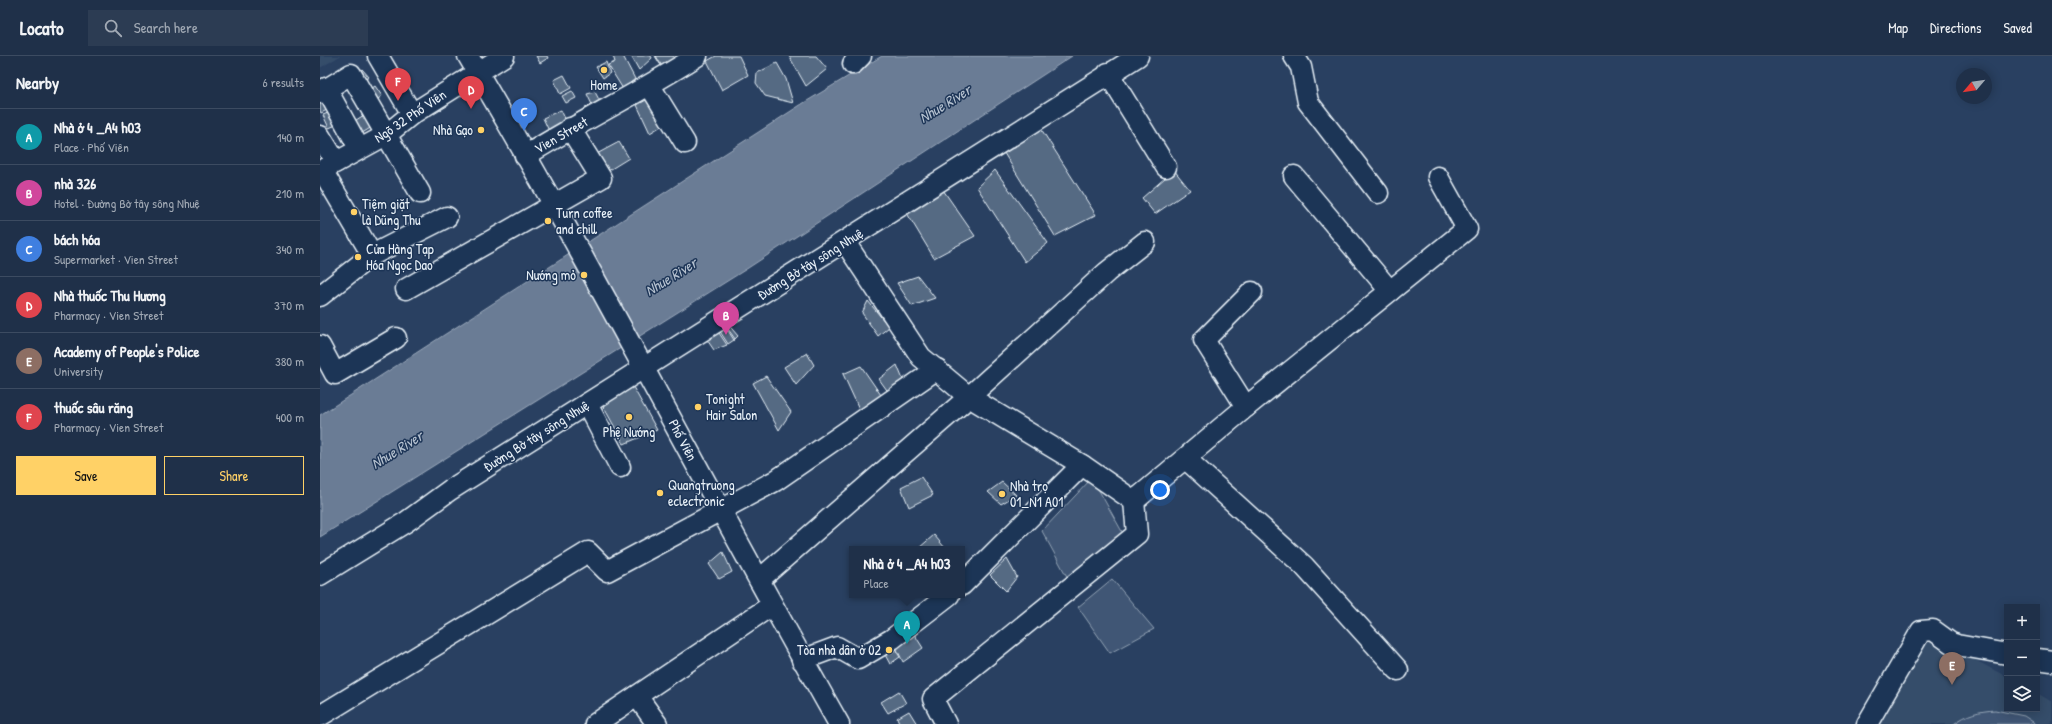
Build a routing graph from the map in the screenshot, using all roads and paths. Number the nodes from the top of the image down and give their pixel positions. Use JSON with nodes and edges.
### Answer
{"nodes":[{"id":1,"x":378,"y":56,"type":"edge"},
{"id":2,"x":504,"y":56,"type":"edge"},
{"id":3,"x":697,"y":56,"type":"edge"},
{"id":4,"x":1138,"y":56,"type":"edge"},
{"id":5,"x":1294,"y":56,"type":"edge"},
{"id":6,"x":473,"y":64,"type":"edge"},
{"id":7,"x":1108,"y":73,"type":"junction"},
{"id":8,"x":650,"y":86,"type":"junction"},
{"id":9,"x":323,"y":91,"type":"edge"},
{"id":10,"x":412,"y":114,"type":"junction"},
{"id":11,"x":570,"y":128,"type":"junction"},
{"id":12,"x":386,"y":135,"type":"junction"},
{"id":13,"x":320,"y":136,"type":"edge"},
{"id":14,"x":685,"y":143,"type":"dead end"},
{"id":15,"x":359,"y":148,"type":"junction"},
{"id":16,"x":525,"y":156,"type":"junction"},
{"id":17,"x":1166,"y":167,"type":"dead end"},
{"id":18,"x":326,"y":168,"type":"edge"},
{"id":19,"x":1294,"y":176,"type":"dead end"},
{"id":20,"x":1438,"y":177,"type":"dead end"},
{"id":21,"x":420,"y":193,"type":"dead end"},
{"id":22,"x":1378,"y":193,"type":"dead end"},
{"id":23,"x":553,"y":206,"type":"junction"},
{"id":24,"x":447,"y":217,"type":"dead end"},
{"id":25,"x":845,"y":242,"type":"junction"},
{"id":26,"x":1145,"y":242,"type":"dead end"},
{"id":27,"x":372,"y":255,"type":"junction"},
{"id":28,"x":322,"y":289,"type":"edge"},
{"id":29,"x":406,"y":289,"type":"dead end"},
{"id":30,"x":1390,"y":291,"type":"junction"},
{"id":31,"x":1252,"y":292,"type":"dead end"},
{"id":32,"x":396,"y":338,"type":"dead end"},
{"id":33,"x":320,"y":346,"type":"edge"},
{"id":34,"x":644,"y":368,"type":"junction"},
{"id":35,"x":936,"y":370,"type":"junction"},
{"id":36,"x":969,"y":396,"type":"junction"},
{"id":37,"x":587,"y":404,"type":"junction"},
{"id":38,"x":1246,"y":407,"type":"junction"},
{"id":39,"x":1186,"y":459,"type":"junction"},
{"id":40,"x":1082,"y":465,"type":"junction"},
{"id":41,"x":620,"y":467,"type":"dead end"},
{"id":42,"x":1134,"y":501,"type":"junction"},
{"id":43,"x":721,"y":511,"type":"junction"},
{"id":44,"x":320,"y":575,"type":"edge"},
{"id":45,"x":758,"y":580,"type":"junction"},
{"id":46,"x":965,"y":582,"type":"edge"},
{"id":47,"x":945,"y":598,"type":"edge"},
{"id":48,"x":772,"y":605,"type":"junction"},
{"id":49,"x":2004,"y":653,"type":"edge"},
{"id":50,"x":2040,"y":659,"type":"edge"},
{"id":51,"x":802,"y":660,"type":"junction"},
{"id":52,"x":2052,"y":661,"type":"edge"},
{"id":53,"x":1398,"y":670,"type":"dead end"},
{"id":54,"x":637,"y":696,"type":"junction"},
{"id":55,"x":320,"y":716,"type":"edge"},
{"id":56,"x":595,"y":724,"type":"edge"},
{"id":57,"x":657,"y":724,"type":"edge"},
{"id":58,"x":839,"y":724,"type":"edge"},
{"id":59,"x":946,"y":724,"type":"edge"},
{"id":60,"x":1867,"y":724,"type":"edge"}],
"edges":[{"from":1,"to":10,"type":"street"},
{"from":2,"to":6,"type":"street","name":"Ngõ 32 Phố Viên"},
{"from":3,"to":8,"type":"street","name":"Vien Street"},
{"from":4,"to":7,"type":"street","name":"Đường Bờ tây sông Nhuệ"},
{"from":5,"to":22,"type":"street"},
{"from":6,"to":10,"type":"street","name":"Ngõ 32 Phố Viên"},
{"from":6,"to":16,"type":"street","name":"Vien Street"},
{"from":7,"to":17,"type":"street"},
{"from":7,"to":25,"type":"street","name":"Đường Bờ tây sông Nhuệ"},
{"from":8,"to":11,"type":"street","name":"Vien Street"},
{"from":8,"to":14,"type":"street"},
{"from":9,"to":12,"type":"street"},
{"from":9,"to":15,"type":"street"},
{"from":10,"to":12,"type":"street","name":"Ngõ 32 Phố Viên"},
{"from":11,"to":16,"type":"street","name":"Vien Street"},
{"from":11,"to":23,"type":"street"},
{"from":12,"to":15,"type":"street","name":"Ngõ 32 Phố Viên"},
{"from":12,"to":21,"type":"street"},
{"from":13,"to":18,"type":"street"},
{"from":15,"to":18,"type":"street","name":"Ngõ 32 Phố Viên"},
{"from":16,"to":23,"type":"street","name":"Phố Viên"},
{"from":18,"to":27,"type":"street"},
{"from":19,"to":30,"type":"street"},
{"from":20,"to":30,"type":"street"},
{"from":23,"to":29,"type":"street"},
{"from":23,"to":34,"type":"street","name":"Phố Viên"},
{"from":24,"to":27,"type":"street"},
{"from":25,"to":34,"type":"street","name":"Đường Bờ tây sông Nhuệ"},
{"from":25,"to":35,"type":"street"},
{"from":26,"to":36,"type":"street"},
{"from":27,"to":28,"type":"street"},
{"from":30,"to":38,"type":"street"},
{"from":31,"to":38,"type":"street"},
{"from":32,"to":33,"type":"street"},
{"from":34,"to":37,"type":"street","name":"Đường Bờ tây sông Nhuệ"},
{"from":34,"to":43,"type":"street","name":"Phố Viên"},
{"from":35,"to":36,"type":"street"},
{"from":35,"to":43,"type":"street"},
{"from":36,"to":40,"type":"street"},
{"from":36,"to":45,"type":"street"},
{"from":37,"to":41,"type":"street"},
{"from":37,"to":44,"type":"street","name":"Đường Bờ tây sông Nhuệ"},
{"from":38,"to":39,"type":"street"},
{"from":39,"to":42,"type":"street"},
{"from":39,"to":53,"type":"street"},
{"from":40,"to":42,"type":"street"},
{"from":40,"to":46,"type":"street"},
{"from":42,"to":59,"type":"street"},
{"from":43,"to":45,"type":"street","name":"Phố Viên"},
{"from":43,"to":55,"type":"street"},
{"from":45,"to":48,"type":"street","name":"Phố Viên"},
{"from":47,"to":51,"type":"street"},
{"from":48,"to":51,"type":"street","name":"Phố Viên"},
{"from":48,"to":54,"type":"street"},
{"from":49,"to":60,"type":"street"},
{"from":50,"to":52,"type":"street"},
{"from":51,"to":58,"type":"street","name":"Phố Viên"},
{"from":54,"to":56,"type":"street"},
{"from":54,"to":57,"type":"street"}]}
